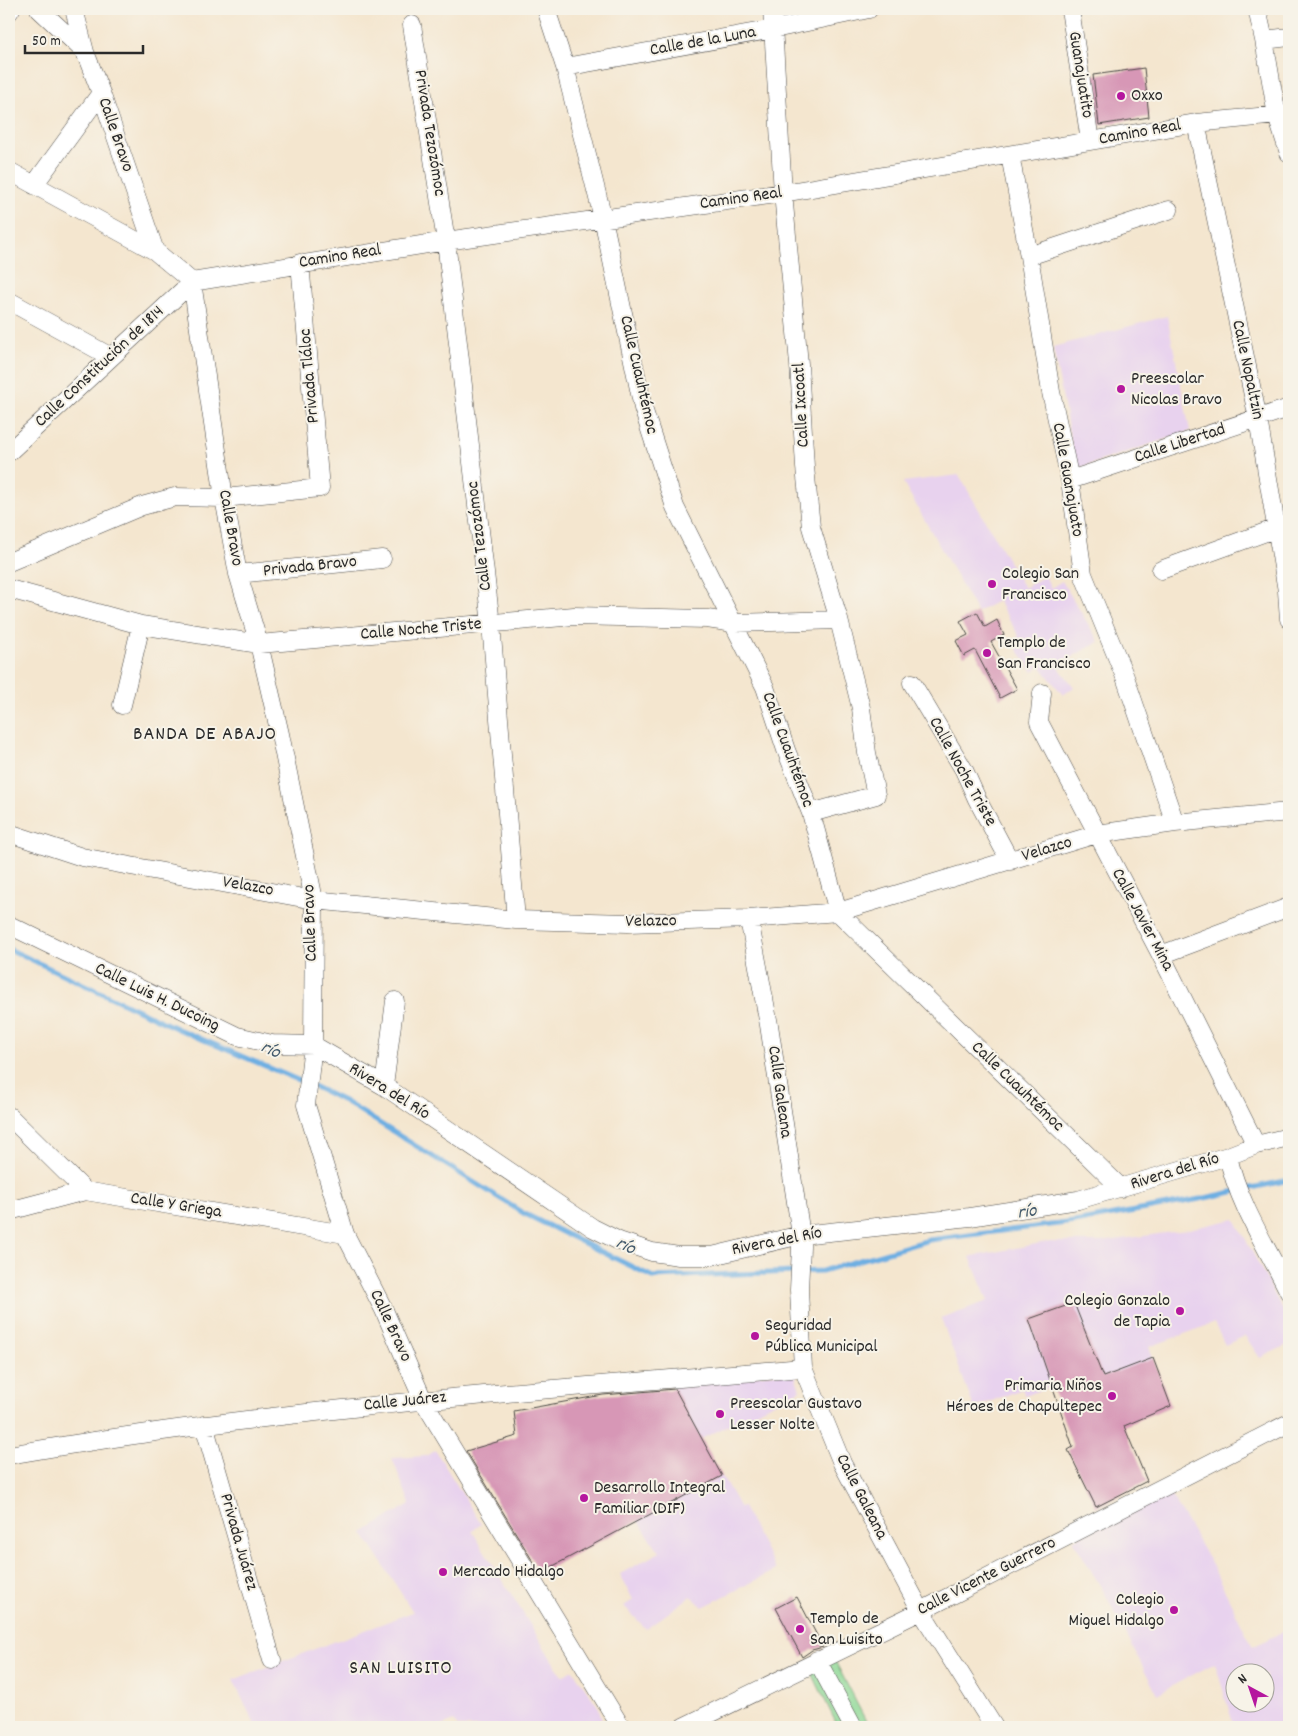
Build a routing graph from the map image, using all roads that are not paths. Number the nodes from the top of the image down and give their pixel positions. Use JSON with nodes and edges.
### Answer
{"nodes":[{"id":1,"x":11,"y":9,"type":"edge"},
{"id":2,"x":38,"y":9,"type":"edge"},
{"id":3,"x":74,"y":9,"type":"edge"},
{"id":4,"x":546,"y":9,"type":"edge"},
{"id":5,"x":772,"y":9,"type":"edge"},
{"id":6,"x":869,"y":9,"type":"edge"},
{"id":7,"x":1070,"y":9,"type":"edge"},
{"id":8,"x":1257,"y":9,"type":"edge"},
{"id":9,"x":9,"y":12,"type":"edge"},
{"id":10,"x":412,"y":25,"type":"dead end"},
{"id":11,"x":774,"y":29,"type":"junction"},
{"id":12,"x":1289,"y":37,"type":"edge"},
{"id":13,"x":1264,"y":40,"type":"junction"},
{"id":14,"x":84,"y":52,"type":"junction"},
{"id":15,"x":566,"y":66,"type":"junction"},
{"id":16,"x":101,"y":92,"type":"junction"},
{"id":17,"x":1283,"y":115,"type":"edge"},
{"id":18,"x":1196,"y":123,"type":"junction"},
{"id":19,"x":1090,"y":141,"type":"junction"},
{"id":20,"x":1289,"y":153,"type":"edge"},
{"id":21,"x":1010,"y":155,"type":"junction"},
{"id":22,"x":9,"y":170,"type":"edge"},
{"id":23,"x":34,"y":185,"type":"junction"},
{"id":24,"x":783,"y":193,"type":"junction"},
{"id":25,"x":1169,"y":210,"type":"dead end"},
{"id":26,"x":604,"y":218,"type":"junction"},
{"id":27,"x":446,"y":241,"type":"junction"},
{"id":28,"x":155,"y":251,"type":"junction"},
{"id":29,"x":1029,"y":256,"type":"junction"},
{"id":30,"x":300,"y":263,"type":"junction"},
{"id":31,"x":192,"y":282,"type":"junction"},
{"id":32,"x":9,"y":301,"type":"edge"},
{"id":33,"x":111,"y":357,"type":"junction"},
{"id":34,"x":1289,"y":408,"type":"edge"},
{"id":35,"x":1258,"y":419,"type":"junction"},
{"id":36,"x":9,"y":452,"type":"edge"},
{"id":37,"x":1070,"y":480,"type":"junction"},
{"id":38,"x":224,"y":498,"type":"junction"},
{"id":39,"x":1276,"y":528,"type":"junction"},
{"id":40,"x":382,"y":559,"type":"dead end"},
{"id":41,"x":9,"y":562,"type":"edge"},
{"id":42,"x":1161,"y":570,"type":"dead end"},
{"id":43,"x":238,"y":574,"type":"junction"},
{"id":44,"x":9,"y":589,"type":"edge"},
{"id":45,"x":1289,"y":619,"type":"edge"},
{"id":46,"x":839,"y":620,"type":"junction"},
{"id":47,"x":734,"y":623,"type":"junction"},
{"id":48,"x":491,"y":624,"type":"junction"},
{"id":49,"x":141,"y":626,"type":"junction"},
{"id":50,"x":259,"y":644,"type":"junction"},
{"id":51,"x":912,"y":684,"type":"dead end"},
{"id":52,"x":1042,"y":693,"type":"dead end"},
{"id":53,"x":122,"y":705,"type":"dead end"},
{"id":54,"x":1289,"y":812,"type":"edge"},
{"id":55,"x":811,"y":813,"type":"junction"},
{"id":56,"x":1175,"y":823,"type":"junction"},
{"id":57,"x":9,"y":833,"type":"edge"},
{"id":58,"x":1097,"y":834,"type":"junction"},
{"id":59,"x":1010,"y":861,"type":"junction"},
{"id":60,"x":314,"y":900,"type":"junction"},
{"id":61,"x":1289,"y":907,"type":"edge"},
{"id":62,"x":838,"y":912,"type":"junction"},
{"id":63,"x":516,"y":920,"type":"junction"},
{"id":64,"x":749,"y":920,"type":"junction"},
{"id":65,"x":9,"y":925,"type":"edge"},
{"id":66,"x":1161,"y":955,"type":"junction"},
{"id":67,"x":395,"y":1001,"type":"dead end"},
{"id":68,"x":312,"y":1049,"type":"junction"},
{"id":69,"x":384,"y":1086,"type":"junction"},
{"id":70,"x":9,"y":1116,"type":"edge"},
{"id":71,"x":1289,"y":1137,"type":"edge"},
{"id":72,"x":1256,"y":1145,"type":"junction"},
{"id":73,"x":1228,"y":1156,"type":"junction"},
{"id":74,"x":1121,"y":1188,"type":"junction"},
{"id":75,"x":85,"y":1191,"type":"junction"},
{"id":76,"x":9,"y":1211,"type":"edge"},
{"id":77,"x":345,"y":1234,"type":"junction"},
{"id":78,"x":801,"y":1241,"type":"junction"},
{"id":79,"x":1289,"y":1292,"type":"edge"},
{"id":80,"x":803,"y":1368,"type":"junction"},
{"id":81,"x":423,"y":1400,"type":"junction"},
{"id":82,"x":1289,"y":1423,"type":"edge"},
{"id":83,"x":204,"y":1425,"type":"junction"},
{"id":84,"x":9,"y":1454,"type":"edge"},
{"id":85,"x":921,"y":1611,"type":"junction"},
{"id":86,"x":272,"y":1660,"type":"dead end"},
{"id":87,"x":817,"y":1660,"type":"junction"},
{"id":88,"x":621,"y":1727,"type":"edge"},
{"id":89,"x":683,"y":1727,"type":"edge"},
{"id":90,"x":853,"y":1727,"type":"edge"},
{"id":91,"x":994,"y":1727,"type":"edge"}],
"edges":[{"from":1,"to":9,"type":"street"},
{"from":2,"to":14,"type":"street"},
{"from":3,"to":14,"type":"street"},
{"from":4,"to":15,"type":"street","name":"Calle Cuauhtémoc"},
{"from":5,"to":11,"type":"street","name":"Calle Ixcoatl"},
{"from":6,"to":11,"type":"street","name":"Calle de la Luna"},
{"from":7,"to":19,"type":"street","name":"Guanajuatito"},
{"from":8,"to":13,"type":"street"},
{"from":10,"to":27,"type":"street","name":"Privada Tezozómoc"},
{"from":11,"to":15,"type":"street","name":"Calle de la Luna"},
{"from":11,"to":24,"type":"street","name":"Calle Ixcoatl"},
{"from":12,"to":13,"type":"street"},
{"from":13,"to":17,"type":"street"},
{"from":14,"to":16,"type":"street","name":"Calle Bravo"},
{"from":15,"to":26,"type":"street","name":"Calle Cuauhtémoc"},
{"from":16,"to":23,"type":"street"},
{"from":16,"to":28,"type":"street","name":"Calle Bravo"},
{"from":17,"to":18,"type":"street","name":"Camino Real"},
{"from":17,"to":20,"type":"street"},
{"from":18,"to":19,"type":"street","name":"Camino Real"},
{"from":18,"to":35,"type":"street","name":"Calle Nopaltzin"},
{"from":19,"to":21,"type":"street","name":"Camino Real"},
{"from":21,"to":24,"type":"street","name":"Camino Real"},
{"from":21,"to":29,"type":"street","name":"Calle Guanajuato"},
{"from":22,"to":23,"type":"street"},
{"from":23,"to":28,"type":"street"},
{"from":24,"to":26,"type":"street","name":"Camino Real"},
{"from":24,"to":46,"type":"street","name":"Calle Ixcoatl"},
{"from":25,"to":29,"type":"street"},
{"from":26,"to":27,"type":"street","name":"Camino Real"},
{"from":26,"to":47,"type":"street","name":"Calle Cuauhtémoc"},
{"from":27,"to":30,"type":"street","name":"Camino Real"},
{"from":27,"to":48,"type":"street","name":"Calle Tezozómoc"},
{"from":28,"to":31,"type":"street"},
{"from":29,"to":37,"type":"street","name":"Calle Guanajuato"},
{"from":30,"to":31,"type":"street","name":"Camino Real"},
{"from":30,"to":38,"type":"street","name":"Privada Tláloc"},
{"from":31,"to":33,"type":"street","name":"Calle Constitución de 1814"},
{"from":31,"to":38,"type":"street","name":"Calle Bravo"},
{"from":32,"to":33,"type":"street"},
{"from":33,"to":36,"type":"street","name":"Calle Constitución de 1814"},
{"from":34,"to":35,"type":"street","name":"Calle Libertad"},
{"from":35,"to":37,"type":"street","name":"Calle Libertad"},
{"from":35,"to":39,"type":"street","name":"Calle Nopaltzin"},
{"from":37,"to":56,"type":"street","name":"Calle Guanajuato"},
{"from":38,"to":41,"type":"street"},
{"from":38,"to":43,"type":"street","name":"Calle Bravo"},
{"from":39,"to":42,"type":"street"},
{"from":39,"to":45,"type":"street","name":"Calle Nopaltzin"},
{"from":40,"to":43,"type":"street","name":"Privada Bravo"},
{"from":43,"to":50,"type":"street","name":"Calle Bravo"},
{"from":44,"to":49,"type":"street","name":"Calle Noche Triste"},
{"from":46,"to":47,"type":"street","name":"Calle Noche Triste"},
{"from":46,"to":55,"type":"street","name":"Calle Ixcoatl"},
{"from":47,"to":48,"type":"street","name":"Calle Noche Triste"},
{"from":47,"to":55,"type":"street","name":"Calle Cuauhtémoc"},
{"from":48,"to":50,"type":"street","name":"Calle Noche Triste"},
{"from":48,"to":63,"type":"street","name":"Calle Tezozómoc"},
{"from":49,"to":50,"type":"street","name":"Calle Noche Triste"},
{"from":49,"to":53,"type":"street"},
{"from":50,"to":60,"type":"street","name":"Calle Bravo"},
{"from":51,"to":59,"type":"street","name":"Calle Noche Triste"},
{"from":52,"to":58,"type":"street","name":"Calle Javier Mina"},
{"from":54,"to":56,"type":"street","name":"Velazco"},
{"from":55,"to":62,"type":"street","name":"Calle Cuauhtémoc"},
{"from":56,"to":58,"type":"street","name":"Velazco"},
{"from":57,"to":60,"type":"street","name":"Velazco"},
{"from":58,"to":59,"type":"street","name":"Velazco"},
{"from":58,"to":66,"type":"street","name":"Calle Javier Mina"},
{"from":59,"to":62,"type":"street","name":"Velazco"},
{"from":60,"to":63,"type":"street","name":"Velazco"},
{"from":60,"to":68,"type":"street","name":"Calle Bravo"},
{"from":61,"to":66,"type":"street"},
{"from":62,"to":64,"type":"street","name":"Velazco"},
{"from":62,"to":74,"type":"street","name":"Calle Cuauhtémoc"},
{"from":63,"to":64,"type":"street","name":"Velazco"},
{"from":64,"to":78,"type":"street","name":"Calle Galeana"},
{"from":65,"to":68,"type":"street","name":"Calle Luis H. Ducoing"},
{"from":66,"to":72,"type":"street","name":"Calle Javier Mina"},
{"from":67,"to":69,"type":"street"},
{"from":68,"to":69,"type":"street","name":"Rivera del Río"},
{"from":68,"to":77,"type":"street","name":"Calle Bravo"},
{"from":69,"to":78,"type":"street","name":"Rivera del Río"},
{"from":70,"to":75,"type":"street"},
{"from":71,"to":72,"type":"street","name":"Rivera del Río"},
{"from":72,"to":73,"type":"street","name":"Rivera del Río"},
{"from":73,"to":74,"type":"street","name":"Rivera del Río"},
{"from":73,"to":79,"type":"street"},
{"from":74,"to":78,"type":"street","name":"Rivera del Río"},
{"from":75,"to":76,"type":"street","name":"Calle Y Griega"},
{"from":75,"to":77,"type":"street","name":"Calle Y Griega"},
{"from":77,"to":81,"type":"street","name":"Calle Bravo"},
{"from":78,"to":80,"type":"street","name":"Calle Galeana"},
{"from":80,"to":81,"type":"street","name":"Calle Juárez"},
{"from":80,"to":85,"type":"street","name":"Calle Galeana"},
{"from":81,"to":83,"type":"street","name":"Calle Juárez"},
{"from":81,"to":88,"type":"street","name":"Calle Bravo"},
{"from":82,"to":85,"type":"street","name":"Calle Vicente Guerrero"},
{"from":83,"to":84,"type":"street","name":"Calle Juárez"},
{"from":83,"to":86,"type":"street","name":"Privada Juárez"},
{"from":85,"to":87,"type":"street","name":"Calle Vicente Guerrero"},
{"from":85,"to":91,"type":"street","name":"Calle Galeana"},
{"from":87,"to":89,"type":"street","name":"Calle Vicente Guerrero"},
{"from":87,"to":90,"type":"street"}]}
